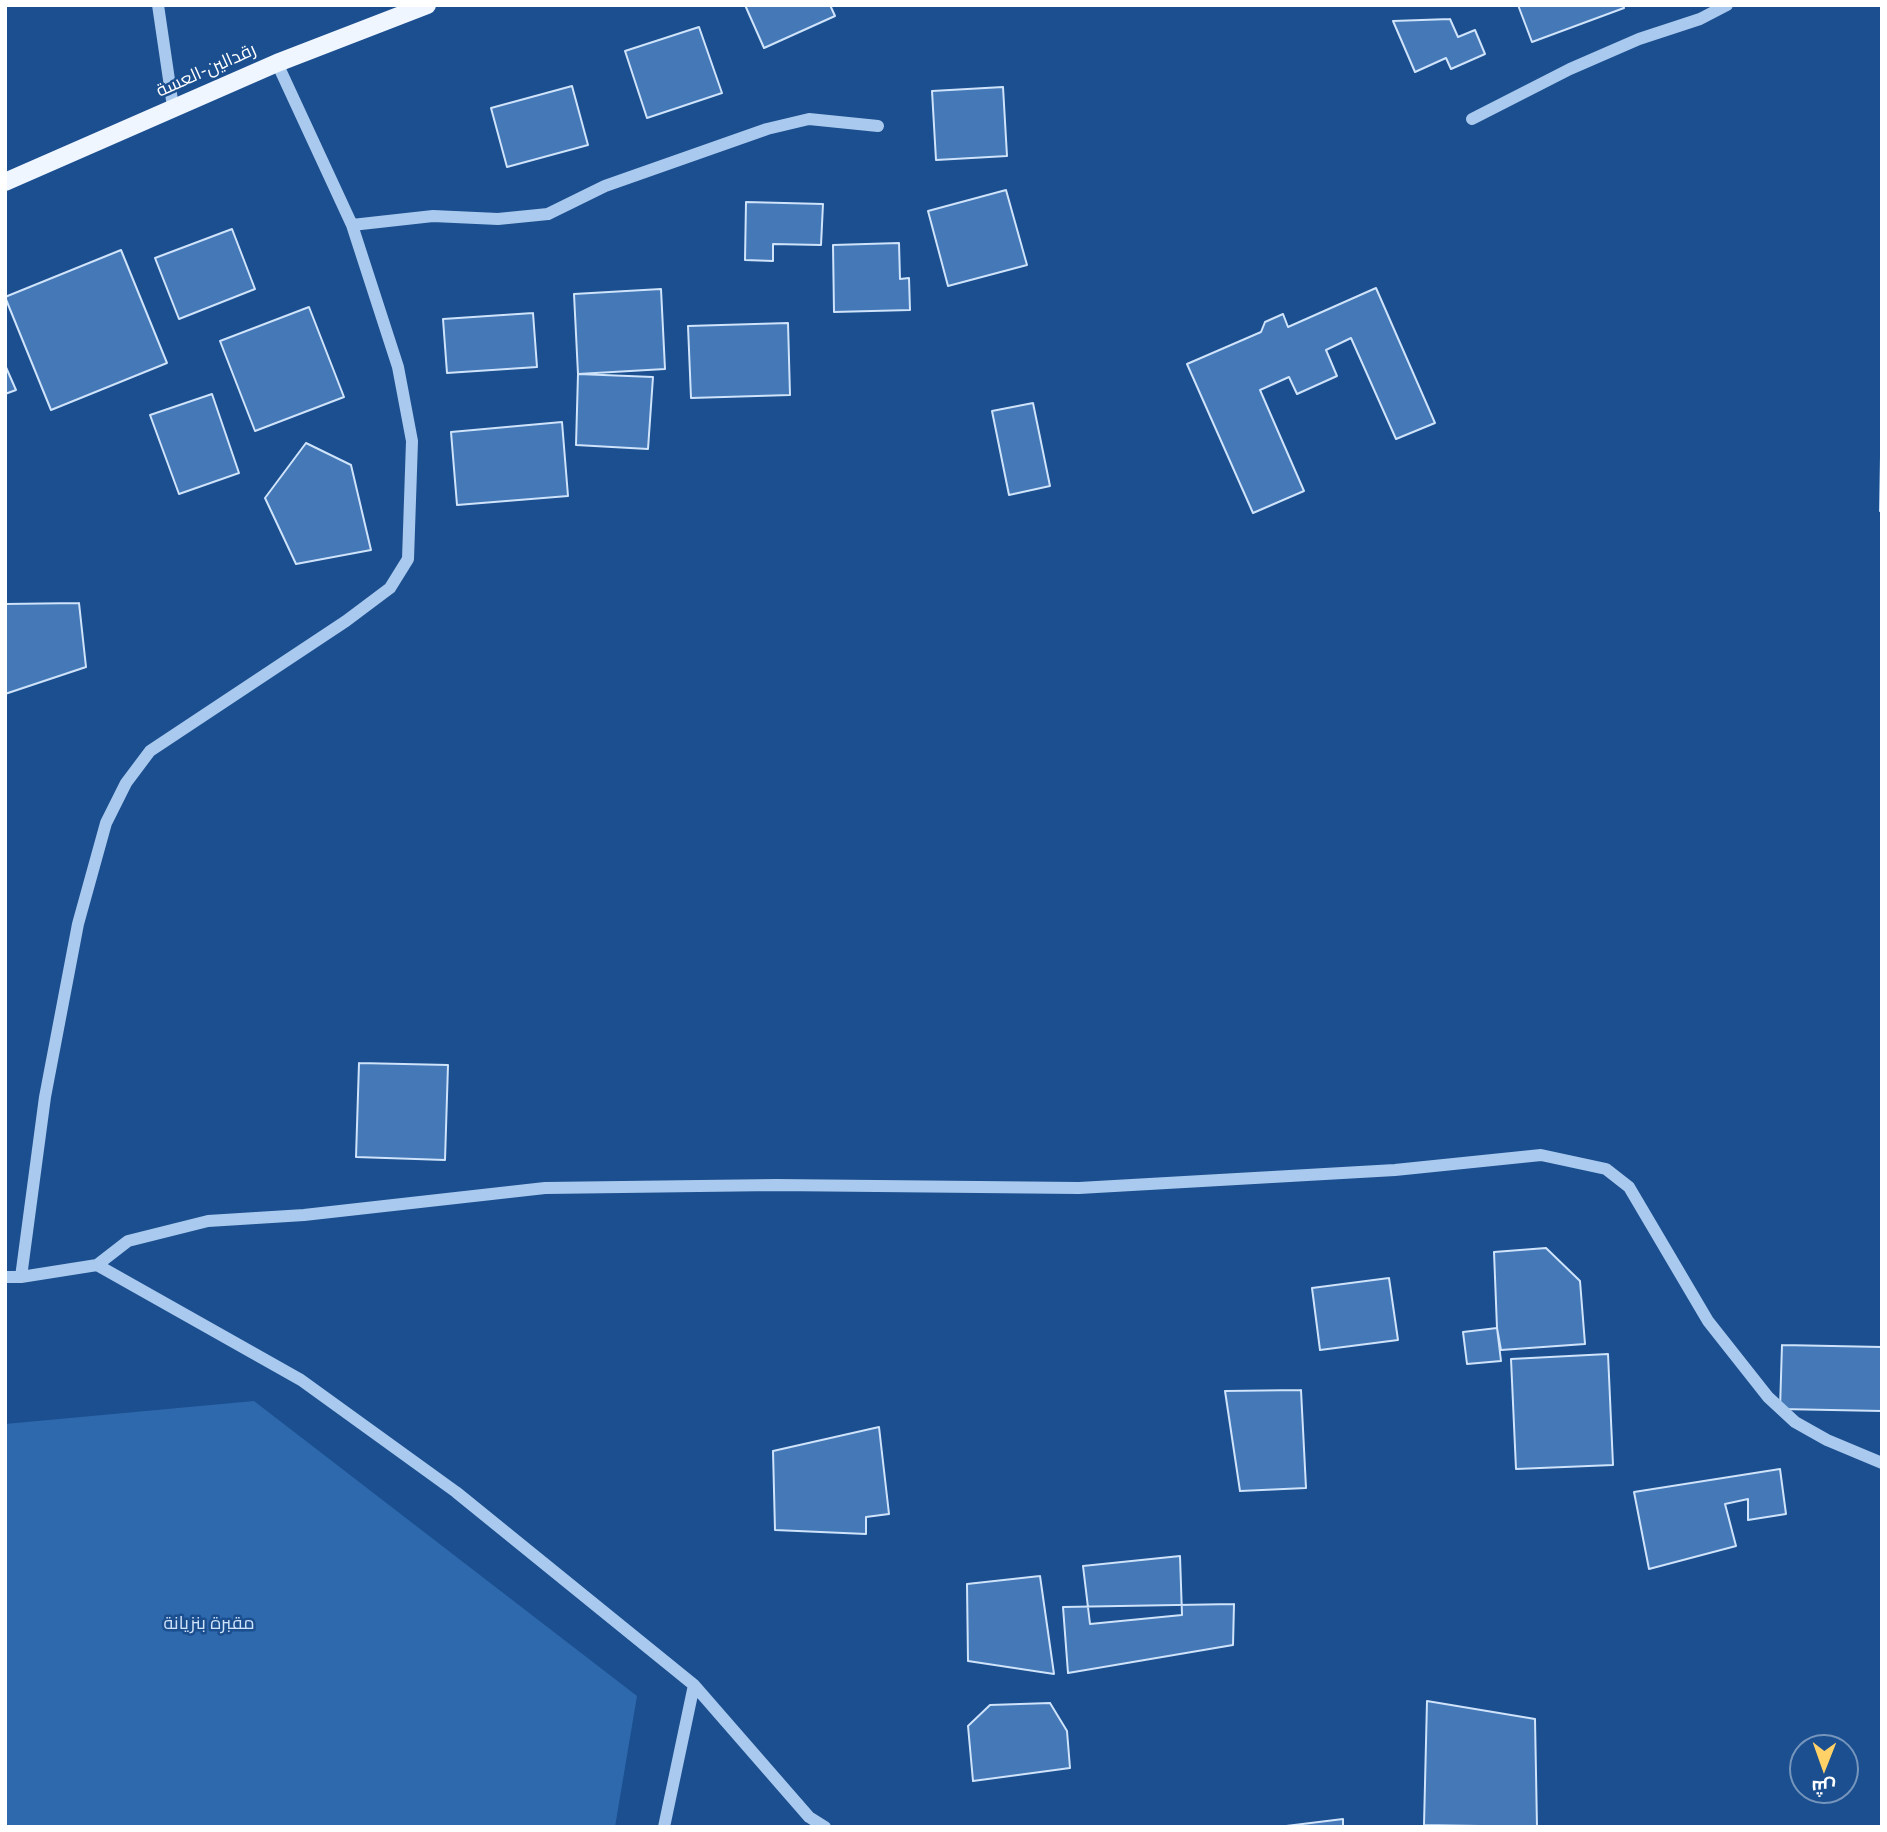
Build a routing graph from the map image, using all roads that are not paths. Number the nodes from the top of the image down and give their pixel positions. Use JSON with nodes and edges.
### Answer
{"nodes":[{"id":1,"x":158,"y":5,"type":"edge"},
{"id":2,"x":427,"y":5,"type":"edge"},
{"id":3,"x":1727,"y":5,"type":"edge"},
{"id":4,"x":276,"y":63,"type":"junction"},
{"id":5,"x":173,"y":107,"type":"junction"},
{"id":6,"x":1472,"y":119,"type":"dead end"},
{"id":7,"x":878,"y":126,"type":"dead end"},
{"id":8,"x":5,"y":182,"type":"edge"},
{"id":9,"x":352,"y":225,"type":"junction"},
{"id":10,"x":97,"y":1265,"type":"junction"},
{"id":11,"x":5,"y":1277,"type":"edge"},
{"id":12,"x":21,"y":1277,"type":"junction"},
{"id":13,"x":1882,"y":1463,"type":"edge"},
{"id":14,"x":694,"y":1685,"type":"junction"},
{"id":15,"x":664,"y":1827,"type":"edge"},
{"id":16,"x":825,"y":1827,"type":"edge"}],
"edges":[{"from":1,"to":5,"type":"street"},
{"from":2,"to":4,"type":"main road","name":"رقدالين-العسة"},
{"from":3,"to":6,"type":"street"},
{"from":4,"to":5,"type":"main road","name":"رقدالين-العسة"},
{"from":4,"to":9,"type":"street"},
{"from":5,"to":8,"type":"main road","name":"رقدالين-العسة"},
{"from":7,"to":9,"type":"street"},
{"from":9,"to":12,"type":"street"},
{"from":10,"to":12,"type":"street"},
{"from":10,"to":13,"type":"street"},
{"from":10,"to":14,"type":"street"},
{"from":11,"to":12,"type":"street"},
{"from":14,"to":15,"type":"street"},
{"from":14,"to":16,"type":"street"}]}
